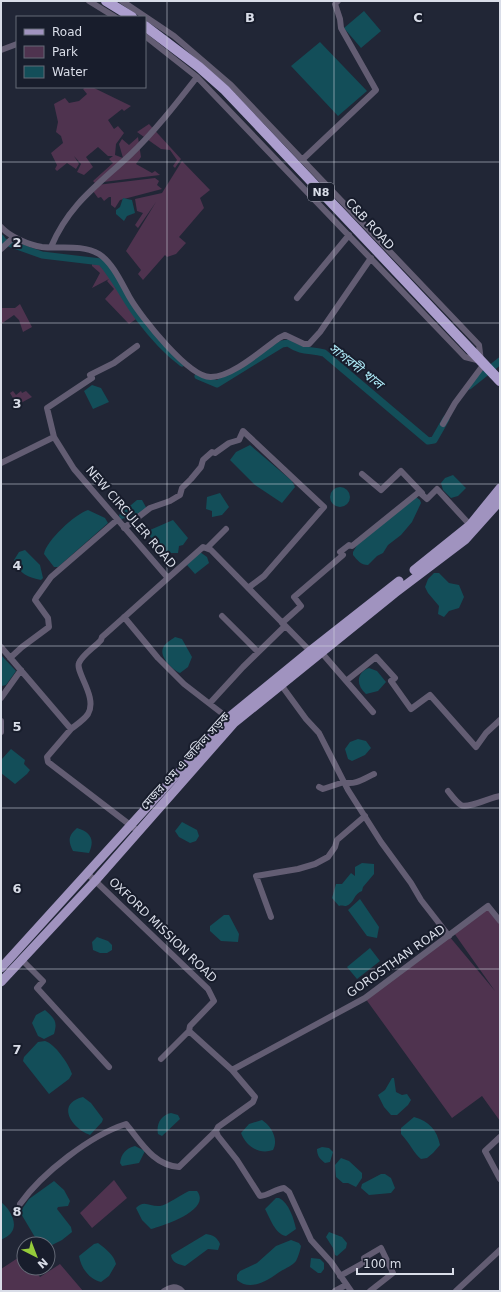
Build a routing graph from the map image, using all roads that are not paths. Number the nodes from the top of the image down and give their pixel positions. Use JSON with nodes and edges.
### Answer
{"nodes":[{"id":1,"x":89,"y":1,"type":"edge"},
{"id":2,"x":106,"y":1,"type":"edge"},
{"id":3,"x":122,"y":1,"type":"edge"},
{"id":4,"x":338,"y":1,"type":"edge"},
{"id":5,"x":112,"y":16,"type":"edge"},
{"id":6,"x":130,"y":16,"type":"edge"},
{"id":7,"x":144,"y":16,"type":"edge"},
{"id":8,"x":146,"y":17,"type":"edge"},
{"id":9,"x":146,"y":27,"type":"edge"},
{"id":10,"x":146,"y":37,"type":"edge"},
{"id":11,"x":16,"y":44,"type":"edge"},
{"id":12,"x":1,"y":50,"type":"edge"},
{"id":13,"x":198,"y":77,"type":"junction"},
{"id":14,"x":302,"y":160,"type":"junction"},
{"id":15,"x":1,"y":227,"type":"edge"},
{"id":16,"x":349,"y":235,"type":"junction"},
{"id":17,"x":14,"y":237,"type":"junction"},
{"id":18,"x":51,"y":246,"type":"junction"},
{"id":19,"x":2,"y":247,"type":"edge"},
{"id":20,"x":371,"y":258,"type":"junction"},
{"id":21,"x":297,"y":298,"type":"dead end"},
{"id":22,"x":137,"y":346,"type":"dead end"},
{"id":23,"x":484,"y":364,"type":"junction"},
{"id":24,"x":499,"y":380,"type":"edge"},
{"id":25,"x":443,"y":424,"type":"dead end"},
{"id":26,"x":54,"y":438,"type":"junction"},
{"id":27,"x":1,"y":463,"type":"edge"},
{"id":28,"x":362,"y":474,"type":"dead end"},
{"id":29,"x":500,"y":488,"type":"edge"},
{"id":30,"x":427,"y":499,"type":"junction"},
{"id":31,"x":500,"y":501,"type":"edge"},
{"id":32,"x":117,"y":520,"type":"junction"},
{"id":33,"x":470,"y":525,"type":"junction"},
{"id":34,"x":124,"y":528,"type":"junction"},
{"id":35,"x":226,"y":529,"type":"dead end"},
{"id":36,"x":207,"y":548,"type":"junction"},
{"id":37,"x":168,"y":578,"type":"junction"},
{"id":38,"x":248,"y":588,"type":"junction"},
{"id":39,"x":222,"y":616,"type":"dead end"},
{"id":40,"x":124,"y":617,"type":"junction"},
{"id":41,"x":284,"y":624,"type":"junction"},
{"id":42,"x":1,"y":647,"type":"edge"},
{"id":43,"x":310,"y":651,"type":"junction"},
{"id":44,"x":258,"y":652,"type":"junction"},
{"id":45,"x":321,"y":652,"type":"junction"},
{"id":46,"x":10,"y":658,"type":"junction"},
{"id":47,"x":21,"y":670,"type":"junction"},
{"id":48,"x":279,"y":681,"type":"junction"},
{"id":49,"x":346,"y":681,"type":"junction"},
{"id":50,"x":1,"y":698,"type":"edge"},
{"id":51,"x":210,"y":703,"type":"junction"},
{"id":52,"x":373,"y":712,"type":"dead end"},
{"id":53,"x":228,"y":718,"type":"junction"},
{"id":54,"x":1,"y":720,"type":"edge"},
{"id":55,"x":500,"y":720,"type":"edge"},
{"id":56,"x":71,"y":729,"type":"junction"},
{"id":57,"x":1,"y":732,"type":"edge"},
{"id":58,"x":374,"y":774,"type":"dead end"},
{"id":59,"x":344,"y":782,"type":"junction"},
{"id":60,"x":319,"y":787,"type":"dead end"},
{"id":61,"x":448,"y":792,"type":"dead end"},
{"id":62,"x":500,"y":796,"type":"edge"},
{"id":63,"x":365,"y":816,"type":"junction"},
{"id":64,"x":134,"y":829,"type":"junction"},
{"id":65,"x":88,"y":874,"type":"junction"},
{"id":66,"x":96,"y":881,"type":"junction"},
{"id":67,"x":270,"y":917,"type":"dead end"},
{"id":68,"x":500,"y":921,"type":"edge"},
{"id":69,"x":449,"y":936,"type":"junction"},
{"id":70,"x":21,"y":960,"type":"junction"},
{"id":71,"x":1,"y":968,"type":"edge"},
{"id":72,"x":1,"y":982,"type":"edge"},
{"id":73,"x":189,"y":1031,"type":"junction"},
{"id":74,"x":161,"y":1059,"type":"dead end"},
{"id":75,"x":109,"y":1067,"type":"dead end"},
{"id":76,"x":232,"y":1070,"type":"junction"},
{"id":77,"x":216,"y":1131,"type":"junction"},
{"id":78,"x":500,"y":1137,"type":"edge"},
{"id":79,"x":500,"y":1179,"type":"edge"},
{"id":80,"x":20,"y":1204,"type":"dead end"},
{"id":81,"x":500,"y":1250,"type":"edge"},
{"id":82,"x":340,"y":1276,"type":"junction"},
{"id":83,"x":346,"y":1285,"type":"junction"},
{"id":84,"x":164,"y":1291,"type":"edge"},
{"id":85,"x":182,"y":1291,"type":"edge"},
{"id":86,"x":335,"y":1291,"type":"edge"},
{"id":87,"x":351,"y":1291,"type":"edge"},
{"id":88,"x":370,"y":1291,"type":"edge"},
{"id":89,"x":456,"y":1291,"type":"edge"}],
"edges":[{"from":1,"to":5,"type":"street"},
{"from":2,"to":6,"type":"highway"},
{"from":3,"to":7,"type":"street"},
{"from":4,"to":14,"type":"street"},
{"from":8,"to":14,"type":"street"},
{"from":9,"to":23,"type":"highway","name":"C&B ROAD","number":"N8"},
{"from":10,"to":13,"type":"street"},
{"from":11,"to":12,"type":"street"},
{"from":13,"to":16,"type":"street"},
{"from":13,"to":18,"type":"street"},
{"from":14,"to":23,"type":"street"},
{"from":15,"to":17,"type":"street"},
{"from":16,"to":20,"type":"street"},
{"from":16,"to":21,"type":"street"},
{"from":17,"to":18,"type":"street"},
{"from":17,"to":19,"type":"street"},
{"from":18,"to":20,"type":"street"},
{"from":20,"to":23,"type":"street"},
{"from":22,"to":26,"type":"street","name":"NEW CIRCULER ROAD"},
{"from":23,"to":24,"type":"highway","name":"C&B ROAD","number":"N8"},
{"from":23,"to":25,"type":"street"},
{"from":26,"to":27,"type":"street"},
{"from":26,"to":32,"type":"street","name":"NEW CIRCULER ROAD"},
{"from":28,"to":30,"type":"street"},
{"from":29,"to":33,"type":"main road","name":"মেজর এম এ জলিল সড়ক"},
{"from":30,"to":33,"type":"street"},
{"from":30,"to":41,"type":"street"},
{"from":31,"to":45,"type":"main road","name":"মেজর এম এ জলিল সড়ক"},
{"from":32,"to":34,"type":"street","name":"NEW CIRCULER ROAD"},
{"from":32,"to":46,"type":"street"},
{"from":33,"to":43,"type":"main road","name":"মেজর এম এ জলিল সড়ক"},
{"from":34,"to":37,"type":"street","name":"NEW CIRCULER ROAD"},
{"from":34,"to":38,"type":"street"},
{"from":35,"to":36,"type":"street","name":"NEW CIRCULER ROAD"},
{"from":36,"to":37,"type":"street","name":"NEW CIRCULER ROAD"},
{"from":36,"to":38,"type":"street"},
{"from":37,"to":40,"type":"street"},
{"from":38,"to":41,"type":"street"},
{"from":39,"to":44,"type":"street"},
{"from":40,"to":51,"type":"street"},
{"from":40,"to":56,"type":"street"},
{"from":41,"to":43,"type":"street"},
{"from":41,"to":44,"type":"street"},
{"from":42,"to":46,"type":"street"},
{"from":43,"to":48,"type":"main road","name":"মেজর এম এ জলিল সড়ক"},
{"from":44,"to":51,"type":"street"},
{"from":45,"to":48,"type":"main road","name":"মেজর এম এ জলিল সড়ক"},
{"from":45,"to":49,"type":"street"},
{"from":46,"to":47,"type":"street"},
{"from":47,"to":50,"type":"street"},
{"from":47,"to":56,"type":"street"},
{"from":48,"to":53,"type":"main road","name":"মেজর এম এ জলিল সড়ক"},
{"from":48,"to":59,"type":"street"},
{"from":48,"to":64,"type":"main road","name":"মেজর এম এ জলিল সড়ক"},
{"from":49,"to":52,"type":"street"},
{"from":49,"to":55,"type":"street"},
{"from":51,"to":53,"type":"street"},
{"from":53,"to":64,"type":"main road","name":"মেজর এম এ জলিল সড়ক"},
{"from":54,"to":57,"type":"street"},
{"from":56,"to":64,"type":"street"},
{"from":58,"to":59,"type":"street"},
{"from":59,"to":60,"type":"street"},
{"from":59,"to":63,"type":"street"},
{"from":61,"to":62,"type":"street"},
{"from":63,"to":67,"type":"street"},
{"from":63,"to":69,"type":"street"},
{"from":64,"to":65,"type":"main road","name":"মেজর এম এ জলিল সড়ক"},
{"from":64,"to":66,"type":"main road","name":"মেজর এম এ জলিল সড়ক"},
{"from":65,"to":66,"type":"street","name":"OXFORD MISSION ROAD"},
{"from":65,"to":71,"type":"main road","name":"মেজর এম এ জলিল সড়ক"},
{"from":66,"to":70,"type":"main road","name":"মেজর এম এ জলিল সড়ক"},
{"from":66,"to":73,"type":"street","name":"OXFORD MISSION ROAD"},
{"from":68,"to":69,"type":"street","name":"GOROSTHAN ROAD"},
{"from":69,"to":76,"type":"street","name":"GOROSTHAN ROAD"},
{"from":70,"to":72,"type":"main road","name":"মেজর এম এ জলিল সড়ক"},
{"from":70,"to":75,"type":"street"},
{"from":73,"to":74,"type":"street"},
{"from":73,"to":76,"type":"street"},
{"from":76,"to":77,"type":"street"},
{"from":77,"to":80,"type":"street"},
{"from":77,"to":82,"type":"street"},
{"from":78,"to":79,"type":"street"},
{"from":81,"to":89,"type":"street"},
{"from":82,"to":83,"type":"street"},
{"from":82,"to":88,"type":"street"},
{"from":83,"to":86,"type":"street"},
{"from":83,"to":87,"type":"street"},
{"from":84,"to":85,"type":"street"}]}
